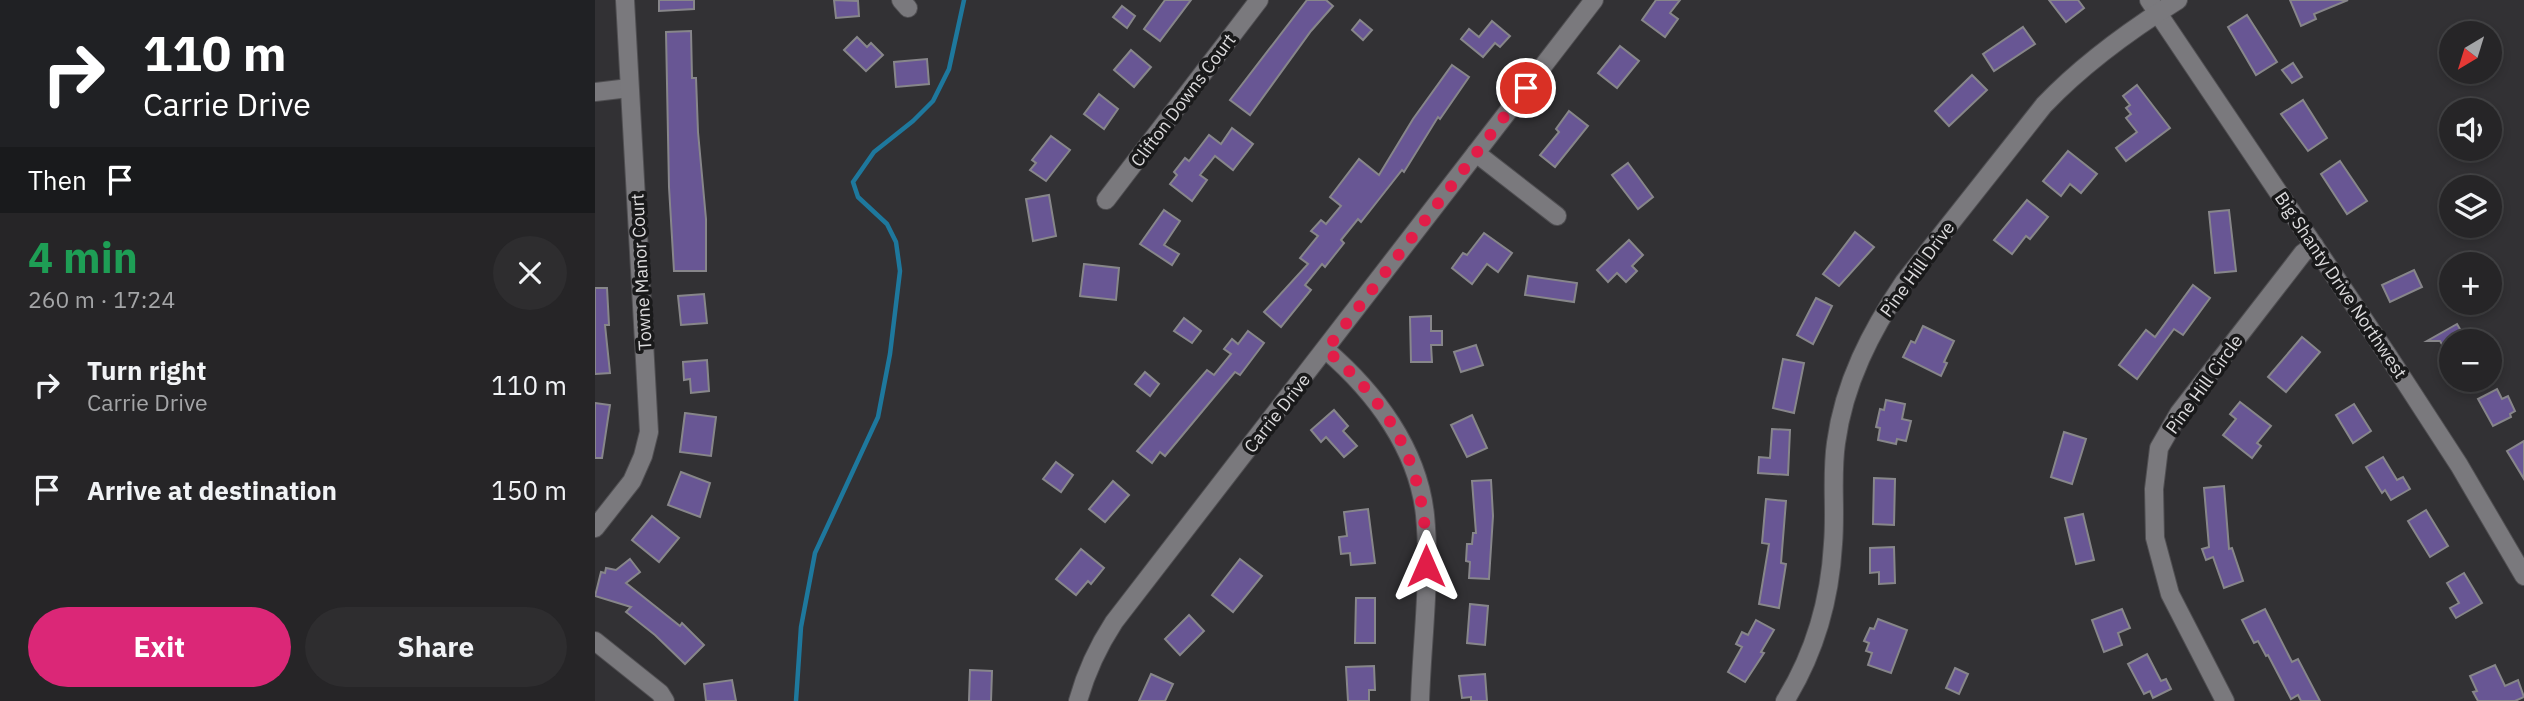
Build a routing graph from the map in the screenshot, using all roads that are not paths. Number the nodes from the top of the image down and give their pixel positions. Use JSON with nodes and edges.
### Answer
{"nodes":[{"id":1,"x":625,"y":0,"type":"edge"},
{"id":2,"x":1259,"y":0,"type":"edge"},
{"id":3,"x":1594,"y":0,"type":"edge"},
{"id":4,"x":2178,"y":0,"type":"edge"},
{"id":5,"x":2153,"y":7,"type":"edge"},
{"id":6,"x":629,"y":88,"type":"junction"},
{"id":7,"x":595,"y":92,"type":"edge"},
{"id":8,"x":1476,"y":153,"type":"junction"},
{"id":9,"x":1106,"y":200,"type":"dead end"},
{"id":10,"x":1557,"y":216,"type":"dead end"},
{"id":11,"x":2314,"y":245,"type":"junction"},
{"id":12,"x":1326,"y":350,"type":"junction"},
{"id":13,"x":595,"y":528,"type":"edge"},
{"id":14,"x":2524,"y":576,"type":"edge"},
{"id":15,"x":595,"y":641,"type":"edge"},
{"id":16,"x":665,"y":701,"type":"edge"},
{"id":17,"x":1078,"y":701,"type":"edge"},
{"id":18,"x":1419,"y":701,"type":"edge"},
{"id":19,"x":1784,"y":701,"type":"edge"},
{"id":20,"x":2225,"y":701,"type":"edge"}],
"edges":[{"from":1,"to":6,"type":"street","name":"Towne Manor Court"},
{"from":2,"to":9,"type":"street","name":"Clifton Downs Court"},
{"from":3,"to":8,"type":"street","name":"Carrie Drive"},
{"from":4,"to":5,"type":"street","name":"Pine Hill Drive"},
{"from":5,"to":11,"type":"street","name":"Big Shanty Drive Northwest"},
{"from":5,"to":19,"type":"street","name":"Pine Hill Drive"},
{"from":6,"to":7,"type":"street"},
{"from":6,"to":13,"type":"street","name":"Towne Manor Court"},
{"from":8,"to":10,"type":"street"},
{"from":8,"to":12,"type":"street","name":"Carrie Drive"},
{"from":11,"to":14,"type":"street","name":"Big Shanty Drive Northwest"},
{"from":11,"to":20,"type":"street","name":"Pine Hill Circle"},
{"from":12,"to":17,"type":"street","name":"Carrie Drive"},
{"from":12,"to":18,"type":"street"},
{"from":15,"to":16,"type":"street"}]}
